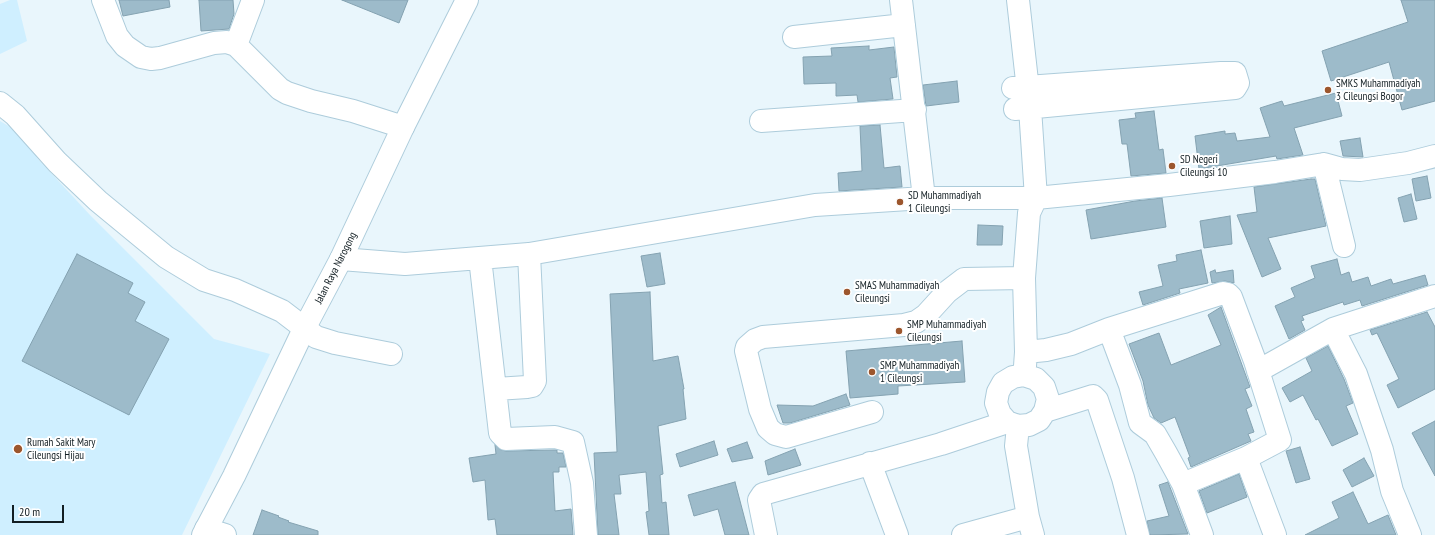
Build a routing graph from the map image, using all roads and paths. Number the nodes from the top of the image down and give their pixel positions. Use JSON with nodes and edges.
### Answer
{"nodes":[{"id":1,"x":103,"y":0,"type":"edge"},
{"id":2,"x":253,"y":0,"type":"edge"},
{"id":3,"x":467,"y":0,"type":"edge"},
{"id":4,"x":902,"y":0,"type":"edge"},
{"id":5,"x":1004,"y":0,"type":"edge"},
{"id":6,"x":1018,"y":0,"type":"edge"},
{"id":7,"x":904,"y":25,"type":"junction"},
{"id":8,"x":794,"y":37,"type":"dead end"},
{"id":9,"x":236,"y":45,"type":"junction"},
{"id":10,"x":1021,"y":98,"type":"junction"},
{"id":11,"x":0,"y":103,"type":"edge"},
{"id":12,"x":915,"y":110,"type":"junction"},
{"id":13,"x":760,"y":121,"type":"dead end"},
{"id":14,"x":403,"y":127,"type":"junction"},
{"id":15,"x":1435,"y":156,"type":"edge"},
{"id":16,"x":1324,"y":164,"type":"junction"},
{"id":17,"x":924,"y":198,"type":"junction"},
{"id":18,"x":1029,"y":202,"type":"junction"},
{"id":19,"x":1344,"y":246,"type":"dead end"},
{"id":20,"x":529,"y":254,"type":"junction"},
{"id":21,"x":480,"y":258,"type":"junction"},
{"id":22,"x":341,"y":259,"type":"junction"},
{"id":23,"x":1024,"y":278,"type":"junction"},
{"id":24,"x":1435,"y":296,"type":"edge"},
{"id":25,"x":304,"y":329,"type":"junction"},
{"id":26,"x":1108,"y":329,"type":"junction"},
{"id":27,"x":1333,"y":329,"type":"junction"},
{"id":28,"x":1026,"y":352,"type":"junction"},
{"id":29,"x":391,"y":354,"type":"dead end"},
{"id":30,"x":1258,"y":371,"type":"junction"},
{"id":31,"x":1024,"y":375,"type":"junction"},
{"id":32,"x":496,"y":389,"type":"junction"},
{"id":33,"x":1045,"y":411,"type":"junction"},
{"id":34,"x":872,"y":412,"type":"dead end"},
{"id":35,"x":1013,"y":424,"type":"junction"},
{"id":36,"x":1246,"y":458,"type":"junction"},
{"id":37,"x":870,"y":463,"type":"junction"},
{"id":38,"x":1183,"y":484,"type":"junction"},
{"id":39,"x":1030,"y":526,"type":"edge"},
{"id":40,"x":211,"y":533,"type":"edge"},
{"id":41,"x":586,"y":535,"type":"edge"},
{"id":42,"x":766,"y":535,"type":"edge"},
{"id":43,"x":898,"y":535,"type":"edge"},
{"id":44,"x":963,"y":535,"type":"edge"},
{"id":45,"x":1138,"y":535,"type":"edge"},
{"id":46,"x":1202,"y":535,"type":"edge"},
{"id":47,"x":1275,"y":535,"type":"edge"},
{"id":48,"x":1410,"y":535,"type":"edge"}],
"edges":[{"from":1,"to":9,"type":"street"},
{"from":2,"to":9,"type":"street"},
{"from":3,"to":14,"type":"street","name":"Jalan Raya Narogong"},
{"from":4,"to":7,"type":"street"},
{"from":5,"to":10,"type":"street"},
{"from":6,"to":10,"type":"street"},
{"from":7,"to":8,"type":"street"},
{"from":7,"to":12,"type":"street"},
{"from":9,"to":14,"type":"street"},
{"from":10,"to":10,"type":"street"},
{"from":10,"to":18,"type":"street"},
{"from":11,"to":25,"type":"street"},
{"from":12,"to":13,"type":"street"},
{"from":12,"to":17,"type":"street"},
{"from":14,"to":22,"type":"street","name":"Jalan Raya Narogong"},
{"from":15,"to":16,"type":"street"},
{"from":16,"to":18,"type":"street"},
{"from":16,"to":19,"type":"street"},
{"from":17,"to":18,"type":"street"},
{"from":17,"to":20,"type":"street"},
{"from":18,"to":23,"type":"street"},
{"from":20,"to":21,"type":"street"},
{"from":20,"to":32,"type":"street"},
{"from":21,"to":22,"type":"street"},
{"from":21,"to":32,"type":"street"},
{"from":22,"to":25,"type":"street","name":"Jalan Raya Narogong"},
{"from":23,"to":28,"type":"street"},
{"from":23,"to":34,"type":"street"},
{"from":24,"to":27,"type":"street"},
{"from":25,"to":29,"type":"street"},
{"from":25,"to":40,"type":"street","name":"Jalan Raya Narogong"},
{"from":26,"to":28,"type":"street"},
{"from":26,"to":30,"type":"street"},
{"from":26,"to":38,"type":"street"},
{"from":27,"to":30,"type":"street"},
{"from":27,"to":48,"type":"street"},
{"from":28,"to":31,"type":"street"},
{"from":30,"to":36,"type":"street"},
{"from":31,"to":33,"type":"street"},
{"from":31,"to":35,"type":"street"},
{"from":32,"to":41,"type":"street"},
{"from":33,"to":35,"type":"street"},
{"from":33,"to":45,"type":"street"},
{"from":35,"to":37,"type":"street"},
{"from":35,"to":39,"type":"street"},
{"from":36,"to":38,"type":"street"},
{"from":36,"to":47,"type":"street"},
{"from":37,"to":42,"type":"street"},
{"from":37,"to":43,"type":"street"},
{"from":38,"to":46,"type":"street"},
{"from":39,"to":44,"type":"street"}]}
